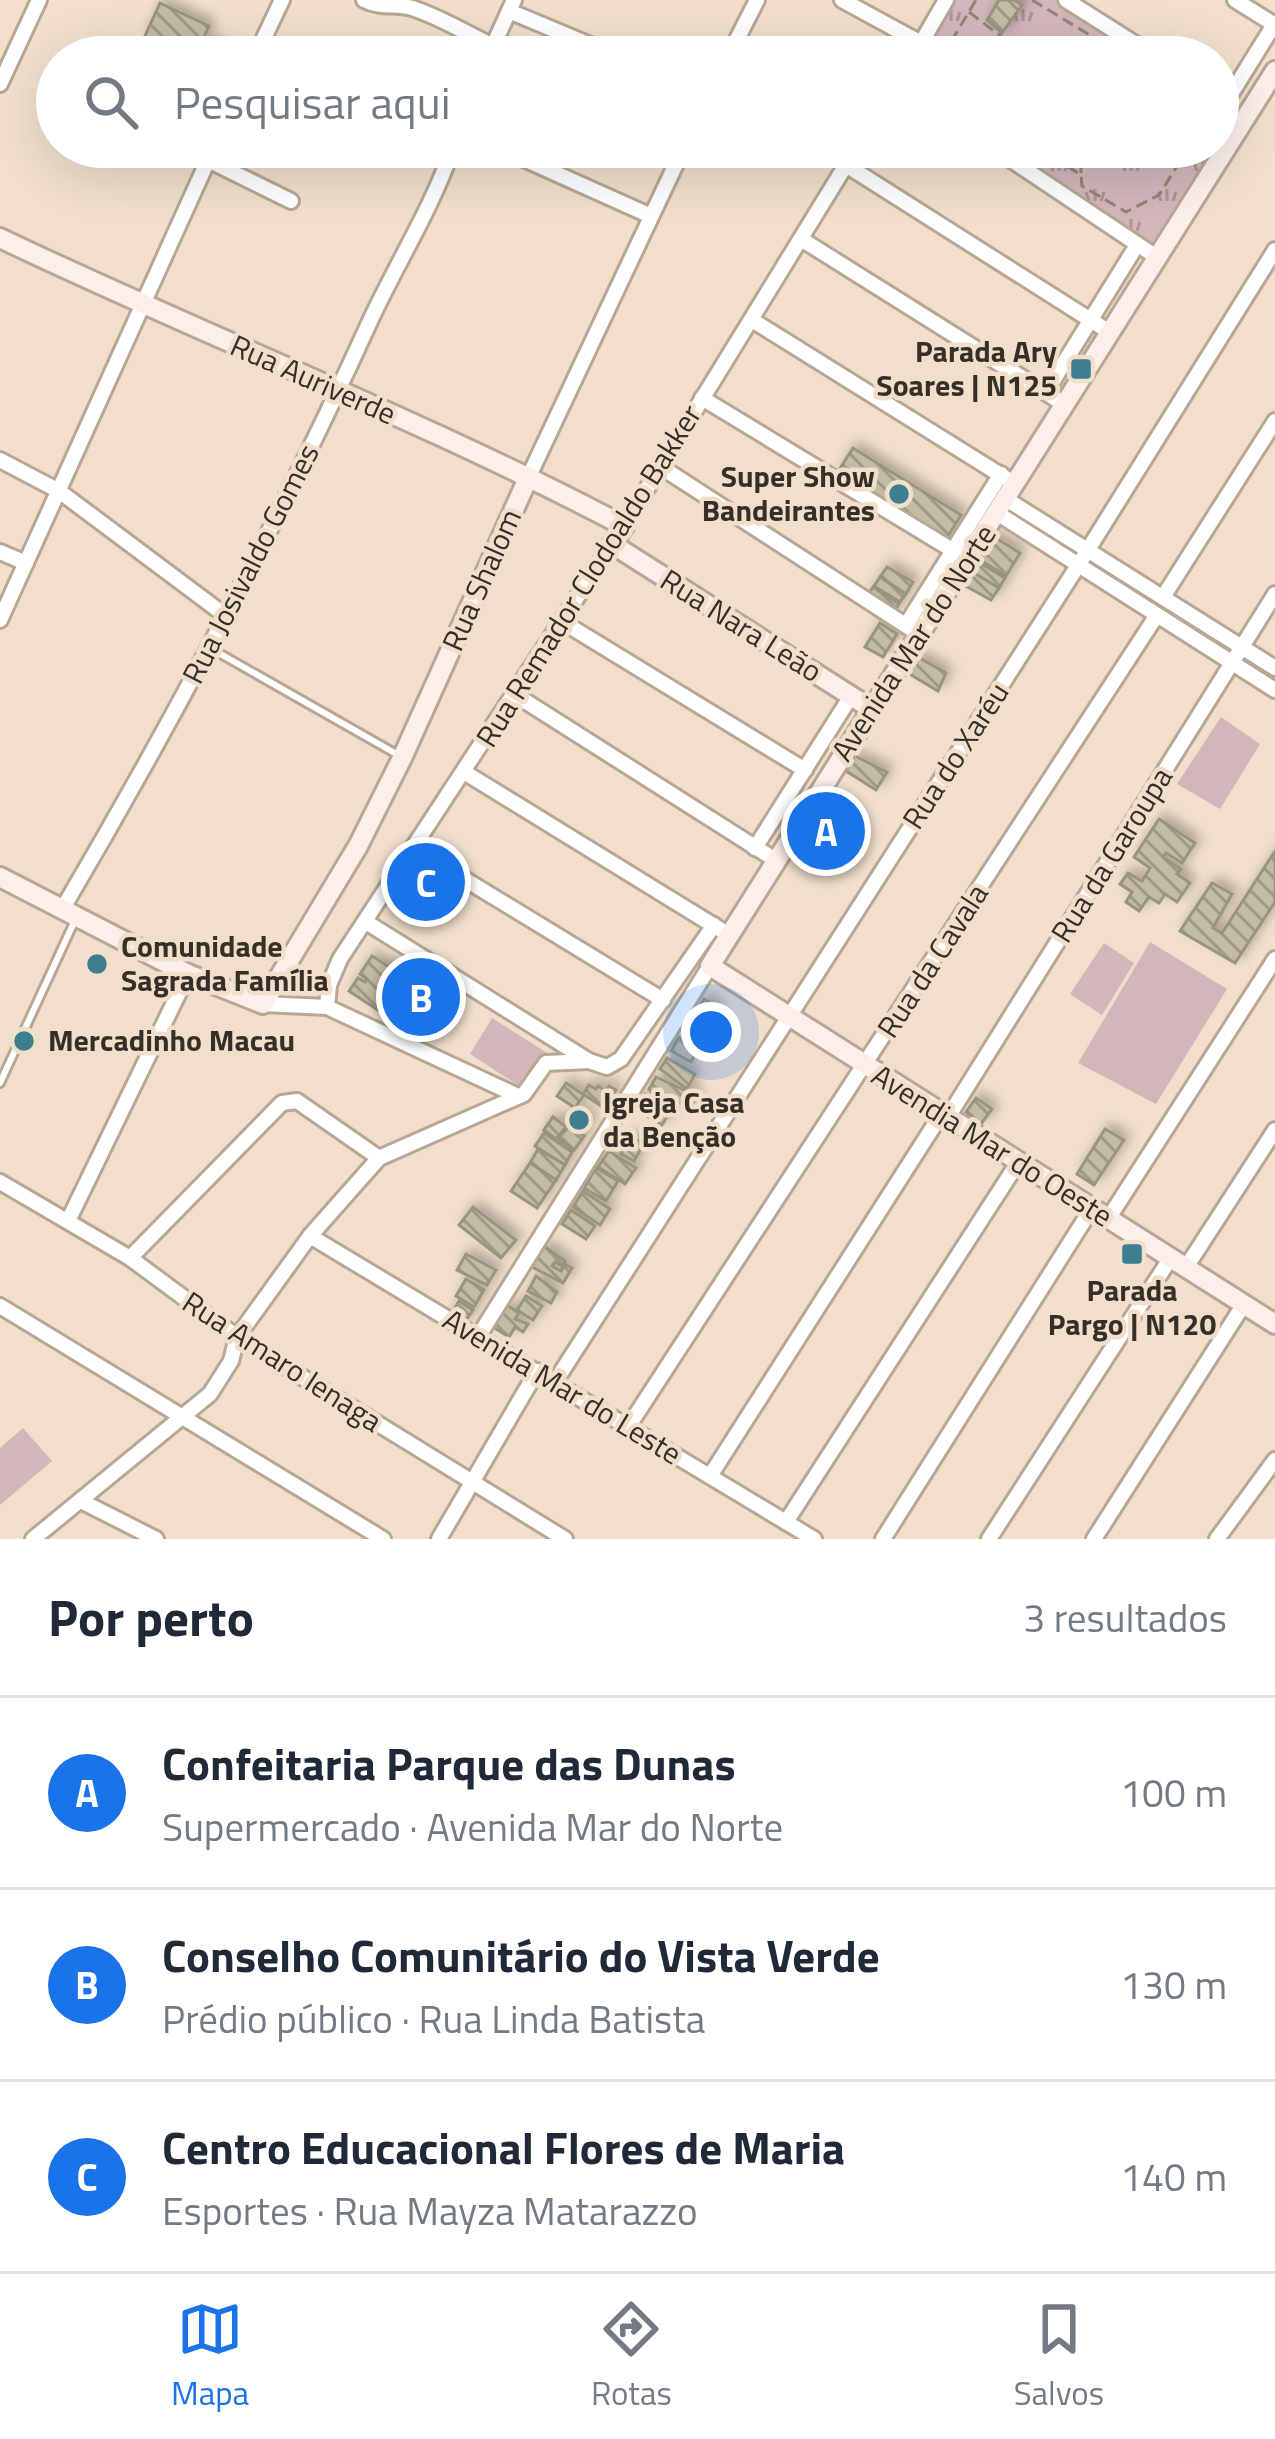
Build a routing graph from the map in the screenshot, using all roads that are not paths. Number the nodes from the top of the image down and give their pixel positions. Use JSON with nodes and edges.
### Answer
{"nodes":[{"id":1,"x":39,"y":0,"type":"edge"},
{"id":2,"x":282,"y":0,"type":"edge"},
{"id":3,"x":364,"y":0,"type":"edge"},
{"id":4,"x":757,"y":0,"type":"edge"},
{"id":5,"x":842,"y":0,"type":"edge"},
{"id":6,"x":946,"y":0,"type":"edge"},
{"id":7,"x":1066,"y":0,"type":"edge"},
{"id":8,"x":1234,"y":0,"type":"edge"},
{"id":9,"x":511,"y":5,"type":"edge"},
{"id":10,"x":1275,"y":24,"type":"edge"},
{"id":11,"x":265,"y":36,"type":"edge"},
{"id":12,"x":463,"y":36,"type":"edge"},
{"id":13,"x":497,"y":36,"type":"edge"},
{"id":14,"x":575,"y":36,"type":"edge"},
{"id":15,"x":739,"y":36,"type":"edge"},
{"id":16,"x":896,"y":36,"type":"edge"},
{"id":17,"x":925,"y":36,"type":"edge"},
{"id":18,"x":1123,"y":36,"type":"edge"},
{"id":19,"x":1275,"y":71,"type":"edge"},
{"id":20,"x":1239,"y":75,"type":"edge"},
{"id":21,"x":0,"y":84,"type":"edge"},
{"id":22,"x":1239,"y":109,"type":"edge"},
{"id":23,"x":1248,"y":115,"type":"junction"},
{"id":24,"x":1239,"y":129,"type":"edge"},
{"id":25,"x":205,"y":168,"type":"edge"},
{"id":26,"x":235,"y":168,"type":"edge"},
{"id":27,"x":445,"y":168,"type":"edge"},
{"id":28,"x":543,"y":168,"type":"edge"},
{"id":29,"x":674,"y":168,"type":"edge"},
{"id":30,"x":844,"y":168,"type":"edge"},
{"id":31,"x":851,"y":168,"type":"edge"},
{"id":32,"x":1023,"y":168,"type":"edge"},
{"id":33,"x":1215,"y":168,"type":"edge"},
{"id":34,"x":291,"y":201,"type":"dead end"},
{"id":35,"x":651,"y":216,"type":"junction"},
{"id":36,"x":0,"y":238,"type":"edge"},
{"id":37,"x":801,"y":239,"type":"junction"},
{"id":38,"x":1137,"y":245,"type":"junction"},
{"id":39,"x":1275,"y":250,"type":"edge"},
{"id":40,"x":1158,"y":258,"type":"junction"},
{"id":41,"x":141,"y":305,"type":"junction"},
{"id":42,"x":752,"y":320,"type":"junction"},
{"id":43,"x":1092,"y":320,"type":"junction"},
{"id":44,"x":1111,"y":333,"type":"junction"},
{"id":45,"x":339,"y":391,"type":"junction"},
{"id":46,"x":1046,"y":392,"type":"junction"},
{"id":47,"x":702,"y":398,"type":"junction"},
{"id":48,"x":1064,"y":404,"type":"junction"},
{"id":49,"x":1275,"y":421,"type":"edge"},
{"id":50,"x":0,"y":460,"type":"edge"},
{"id":51,"x":661,"y":467,"type":"junction"},
{"id":52,"x":530,"y":476,"type":"junction"},
{"id":53,"x":59,"y":491,"type":"junction"},
{"id":54,"x":1005,"y":492,"type":"junction"},
{"id":55,"x":624,"y":526,"type":"junction"},
{"id":56,"x":612,"y":544,"type":"junction"},
{"id":57,"x":0,"y":552,"type":"edge"},
{"id":58,"x":960,"y":555,"type":"junction"},
{"id":59,"x":1082,"y":557,"type":"junction"},
{"id":60,"x":26,"y":563,"type":"junction"},
{"id":61,"x":1275,"y":595,"type":"edge"},
{"id":62,"x":1163,"y":598,"type":"junction"},
{"id":63,"x":1157,"y":615,"type":"junction"},
{"id":64,"x":226,"y":616,"type":"junction"},
{"id":65,"x":0,"y":620,"type":"edge"},
{"id":66,"x":561,"y":620,"type":"junction"},
{"id":67,"x":912,"y":630,"type":"junction"},
{"id":68,"x":1242,"y":647,"type":"junction"},
{"id":69,"x":210,"y":648,"type":"junction"},
{"id":70,"x":1233,"y":663,"type":"junction"},
{"id":71,"x":1275,"y":668,"type":"edge"},
{"id":72,"x":1275,"y":690,"type":"edge"},
{"id":73,"x":514,"y":694,"type":"junction"},
{"id":74,"x":851,"y":696,"type":"junction"},
{"id":75,"x":870,"y":708,"type":"junction"},
{"id":76,"x":402,"y":758,"type":"junction"},
{"id":77,"x":806,"y":770,"type":"junction"},
{"id":78,"x":464,"y":772,"type":"junction"},
{"id":79,"x":755,"y":848,"type":"junction"},
{"id":80,"x":415,"y":849,"type":"junction"},
{"id":81,"x":777,"y":862,"type":"junction"},
{"id":82,"x":0,"y":877,"type":"edge"},
{"id":83,"x":71,"y":911,"type":"junction"},
{"id":84,"x":366,"y":922,"type":"junction"},
{"id":85,"x":722,"y":931,"type":"junction"},
{"id":86,"x":1275,"y":958,"type":"edge"},
{"id":87,"x":710,"y":966,"type":"junction"},
{"id":88,"x":188,"y":974,"type":"junction"},
{"id":89,"x":663,"y":1000,"type":"junction"},
{"id":90,"x":263,"y":1004,"type":"junction"},
{"id":91,"x":327,"y":1006,"type":"junction"},
{"id":92,"x":790,"y":1017,"type":"junction"},
{"id":93,"x":593,"y":1063,"type":"junction"},
{"id":94,"x":865,"y":1066,"type":"junction"},
{"id":95,"x":0,"y":1083,"type":"edge"},
{"id":96,"x":516,"y":1094,"type":"junction"},
{"id":97,"x":945,"y":1115,"type":"junction"},
{"id":98,"x":1275,"y":1130,"type":"edge"},
{"id":99,"x":379,"y":1158,"type":"junction"},
{"id":100,"x":1018,"y":1162,"type":"junction"},
{"id":101,"x":0,"y":1182,"type":"edge"},
{"id":102,"x":1100,"y":1214,"type":"junction"},
{"id":103,"x":68,"y":1221,"type":"junction"},
{"id":104,"x":310,"y":1236,"type":"junction"},
{"id":105,"x":130,"y":1258,"type":"junction"},
{"id":106,"x":1178,"y":1264,"type":"junction"},
{"id":107,"x":1244,"y":1304,"type":"junction"},
{"id":108,"x":0,"y":1306,"type":"edge"},
{"id":109,"x":1271,"y":1314,"type":"edge"},
{"id":110,"x":237,"y":1337,"type":"junction"},
{"id":111,"x":478,"y":1337,"type":"junction"},
{"id":112,"x":537,"y":1371,"type":"junction"},
{"id":113,"x":554,"y":1382,"type":"junction"},
{"id":114,"x":182,"y":1416,"type":"junction"},
{"id":115,"x":628,"y":1427,"type":"junction"},
{"id":116,"x":1275,"y":1460,"type":"edge"},
{"id":117,"x":710,"y":1476,"type":"junction"},
{"id":118,"x":1269,"y":1481,"type":"edge"},
{"id":119,"x":471,"y":1484,"type":"junction"},
{"id":120,"x":81,"y":1501,"type":"junction"},
{"id":121,"x":786,"y":1522,"type":"junction"},
{"id":122,"x":33,"y":1539,"type":"edge"},
{"id":123,"x":156,"y":1539,"type":"edge"},
{"id":124,"x":383,"y":1539,"type":"edge"},
{"id":125,"x":439,"y":1539,"type":"edge"},
{"id":126,"x":565,"y":1539,"type":"edge"},
{"id":127,"x":814,"y":1539,"type":"edge"},
{"id":128,"x":883,"y":1539,"type":"edge"},
{"id":129,"x":989,"y":1539,"type":"edge"},
{"id":130,"x":1094,"y":1539,"type":"edge"},
{"id":131,"x":1217,"y":1539,"type":"edge"}],
"edges":[{"from":1,"to":21,"type":"street"},
{"from":2,"to":11,"type":"street"},
{"from":3,"to":12,"type":"street"},
{"from":4,"to":15,"type":"street"},
{"from":5,"to":16,"type":"street"},
{"from":6,"to":17,"type":"street"},
{"from":7,"to":18,"type":"street"},
{"from":8,"to":10,"type":"street"},
{"from":9,"to":13,"type":"street"},
{"from":9,"to":14,"type":"street"},
{"from":10,"to":20,"type":"street"},
{"from":19,"to":23,"type":"street","name":"Avenida Mar do Norte"},
{"from":22,"to":23,"type":"street"},
{"from":23,"to":24,"type":"street","name":"Avenida Mar do Norte"},
{"from":25,"to":41,"type":"street"},
{"from":26,"to":34,"type":"street"},
{"from":27,"to":45,"type":"street","name":"Rua Josivaldo Gomes"},
{"from":28,"to":35,"type":"street"},
{"from":29,"to":35,"type":"street","name":"Rua Shalom"},
{"from":30,"to":37,"type":"street","name":"Rua Remador Clodoaldo Bakker"},
{"from":31,"to":43,"type":"street"},
{"from":32,"to":38,"type":"street"},
{"from":33,"to":40,"type":"street","name":"Avenida Mar do Norte"},
{"from":35,"to":52,"type":"street","name":"Rua Shalom"},
{"from":36,"to":41,"type":"street","name":"Rua Auriverde"},
{"from":37,"to":42,"type":"street","name":"Rua Remador Clodoaldo Bakker"},
{"from":37,"to":46,"type":"street"},
{"from":38,"to":40,"type":"street"},
{"from":38,"to":43,"type":"street"},
{"from":39,"to":59,"type":"street","name":"Rua do Xaréu"},
{"from":40,"to":44,"type":"street","name":"Avenida Mar do Norte"},
{"from":41,"to":45,"type":"street","name":"Rua Auriverde"},
{"from":41,"to":53,"type":"street"},
{"from":42,"to":47,"type":"street","name":"Rua Remador Clodoaldo Bakker"},
{"from":42,"to":54,"type":"street"},
{"from":43,"to":44,"type":"street"},
{"from":43,"to":46,"type":"street"},
{"from":44,"to":48,"type":"street","name":"Avenida Mar do Norte"},
{"from":45,"to":52,"type":"street","name":"Rua Auriverde"},
{"from":45,"to":64,"type":"street","name":"Rua Josivaldo Gomes"},
{"from":46,"to":48,"type":"street"},
{"from":47,"to":51,"type":"street","name":"Rua Remador Clodoaldo Bakker"},
{"from":47,"to":58,"type":"street"},
{"from":48,"to":54,"type":"street","name":"Avenida Mar do Norte"},
{"from":49,"to":62,"type":"street"},
{"from":50,"to":53,"type":"street"},
{"from":51,"to":55,"type":"street","name":"Rua Remador Clodoaldo Bakker"},
{"from":51,"to":67,"type":"street"},
{"from":52,"to":55,"type":"street","name":"Rua Auriverde"},
{"from":52,"to":76,"type":"street","name":"Rua Shalom"},
{"from":53,"to":60,"type":"street"},
{"from":53,"to":64,"type":"street"},
{"from":54,"to":58,"type":"street","name":"Avenida Mar do Norte"},
{"from":54,"to":58,"type":"street"},
{"from":54,"to":59,"type":"street"},
{"from":55,"to":56,"type":"street","name":"Rua Remador Clodoaldo Bakker"},
{"from":56,"to":66,"type":"street","name":"Rua Remador Clodoaldo Bakker"},
{"from":56,"to":74,"type":"street","name":"Rua Nara Leão"},
{"from":57,"to":60,"type":"street"},
{"from":58,"to":67,"type":"street","name":"Avenida Mar do Norte"},
{"from":59,"to":62,"type":"street"},
{"from":59,"to":63,"type":"street"},
{"from":59,"to":92,"type":"street","name":"Rua do Xaréu"},
{"from":60,"to":65,"type":"street"},
{"from":61,"to":68,"type":"street","name":"Rua da Garoupa"},
{"from":62,"to":68,"type":"street"},
{"from":63,"to":70,"type":"street"},
{"from":63,"to":94,"type":"street","name":"Rua da Cavala"},
{"from":64,"to":69,"type":"street","name":"Rua Josivaldo Gomes"},
{"from":66,"to":73,"type":"street","name":"Rua Remador Clodoaldo Bakker"},
{"from":66,"to":77,"type":"street"},
{"from":67,"to":75,"type":"street","name":"Avenida Mar do Norte"},
{"from":68,"to":70,"type":"street","name":"Rua da Garoupa"},
{"from":68,"to":71,"type":"street"},
{"from":69,"to":76,"type":"lane"},
{"from":69,"to":83,"type":"street","name":"Rua Josivaldo Gomes"},
{"from":70,"to":72,"type":"street"},
{"from":70,"to":97,"type":"street","name":"Rua da Garoupa"},
{"from":73,"to":78,"type":"street","name":"Rua Remador Clodoaldo Bakker"},
{"from":73,"to":79,"type":"street"},
{"from":74,"to":75,"type":"street","name":"Rua Nara Leão"},
{"from":74,"to":77,"type":"street"},
{"from":75,"to":81,"type":"street","name":"Avenida Mar do Norte"},
{"from":76,"to":90,"type":"street","name":"Rua Shalom"},
{"from":77,"to":79,"type":"street"},
{"from":78,"to":80,"type":"street","name":"Rua Remador Clodoaldo Bakker"},
{"from":78,"to":85,"type":"street"},
{"from":79,"to":81,"type":"street"},
{"from":80,"to":84,"type":"street","name":"Rua Remador Clodoaldo Bakker"},
{"from":80,"to":89,"type":"street"},
{"from":81,"to":85,"type":"street","name":"Avenida Mar do Norte"},
{"from":82,"to":83,"type":"street"},
{"from":83,"to":88,"type":"street"},
{"from":83,"to":95,"type":"lane","name":"Rua Josivaldo Gomes"},
{"from":84,"to":91,"type":"street","name":"Rua Remador Clodoaldo Bakker"},
{"from":84,"to":93,"type":"street"},
{"from":85,"to":87,"type":"street","name":"Avenida Mar do Norte"},
{"from":85,"to":89,"type":"street"},
{"from":86,"to":102,"type":"street"},
{"from":87,"to":92,"type":"street","name":"Avendia Mar do Oeste"},
{"from":87,"to":111,"type":"street","name":"Avenida Mar do Norte"},
{"from":88,"to":90,"type":"street"},
{"from":88,"to":103,"type":"street"},
{"from":89,"to":93,"type":"street"},
{"from":90,"to":91,"type":"street"},
{"from":91,"to":96,"type":"street"},
{"from":92,"to":94,"type":"street","name":"Avendia Mar do Oeste"},
{"from":92,"to":113,"type":"street","name":"Rua do Xaréu"},
{"from":93,"to":96,"type":"street"},
{"from":94,"to":97,"type":"street","name":"Avendia Mar do Oeste"},
{"from":94,"to":115,"type":"street","name":"Rua da Cavala"},
{"from":96,"to":99,"type":"street"},
{"from":97,"to":100,"type":"street","name":"Avendia Mar do Oeste"},
{"from":97,"to":117,"type":"street","name":"Rua da Garoupa"},
{"from":98,"to":106,"type":"street"},
{"from":99,"to":104,"type":"street"},
{"from":99,"to":105,"type":"street"},
{"from":100,"to":102,"type":"street","name":"Avendia Mar do Oeste"},
{"from":100,"to":121,"type":"street"},
{"from":101,"to":103,"type":"street","name":"Rua Amaro Ienaga"},
{"from":102,"to":106,"type":"street","name":"Avendia Mar do Oeste"},
{"from":102,"to":128,"type":"street"},
{"from":103,"to":105,"type":"street","name":"Rua Amaro Ienaga"},
{"from":104,"to":110,"type":"street"},
{"from":104,"to":111,"type":"street","name":"Avenida Mar do Leste"},
{"from":105,"to":110,"type":"street","name":"Rua Amaro Ienaga"},
{"from":106,"to":107,"type":"street","name":"Avendia Mar do Oeste"},
{"from":106,"to":129,"type":"street"},
{"from":107,"to":109,"type":"street","name":"Avendia Mar do Oeste"},
{"from":107,"to":130,"type":"street"},
{"from":108,"to":114,"type":"street"},
{"from":110,"to":114,"type":"street"},
{"from":110,"to":119,"type":"street","name":"Rua Amaro Ienaga"},
{"from":111,"to":112,"type":"street","name":"Avenida Mar do Leste"},
{"from":112,"to":113,"type":"street","name":"Avenida Mar do Leste"},
{"from":112,"to":119,"type":"street"},
{"from":113,"to":115,"type":"street","name":"Avenida Mar do Leste"},
{"from":114,"to":120,"type":"street"},
{"from":114,"to":124,"type":"street"},
{"from":115,"to":117,"type":"street","name":"Avenida Mar do Leste"},
{"from":116,"to":118,"type":"street"},
{"from":117,"to":121,"type":"street","name":"Avenida Mar do Leste"},
{"from":118,"to":131,"type":"street"},
{"from":119,"to":125,"type":"street"},
{"from":119,"to":126,"type":"street","name":"Rua Amaro Ienaga"},
{"from":120,"to":122,"type":"street"},
{"from":120,"to":123,"type":"street"},
{"from":121,"to":127,"type":"street","name":"Avenida Mar do Leste"}]}
